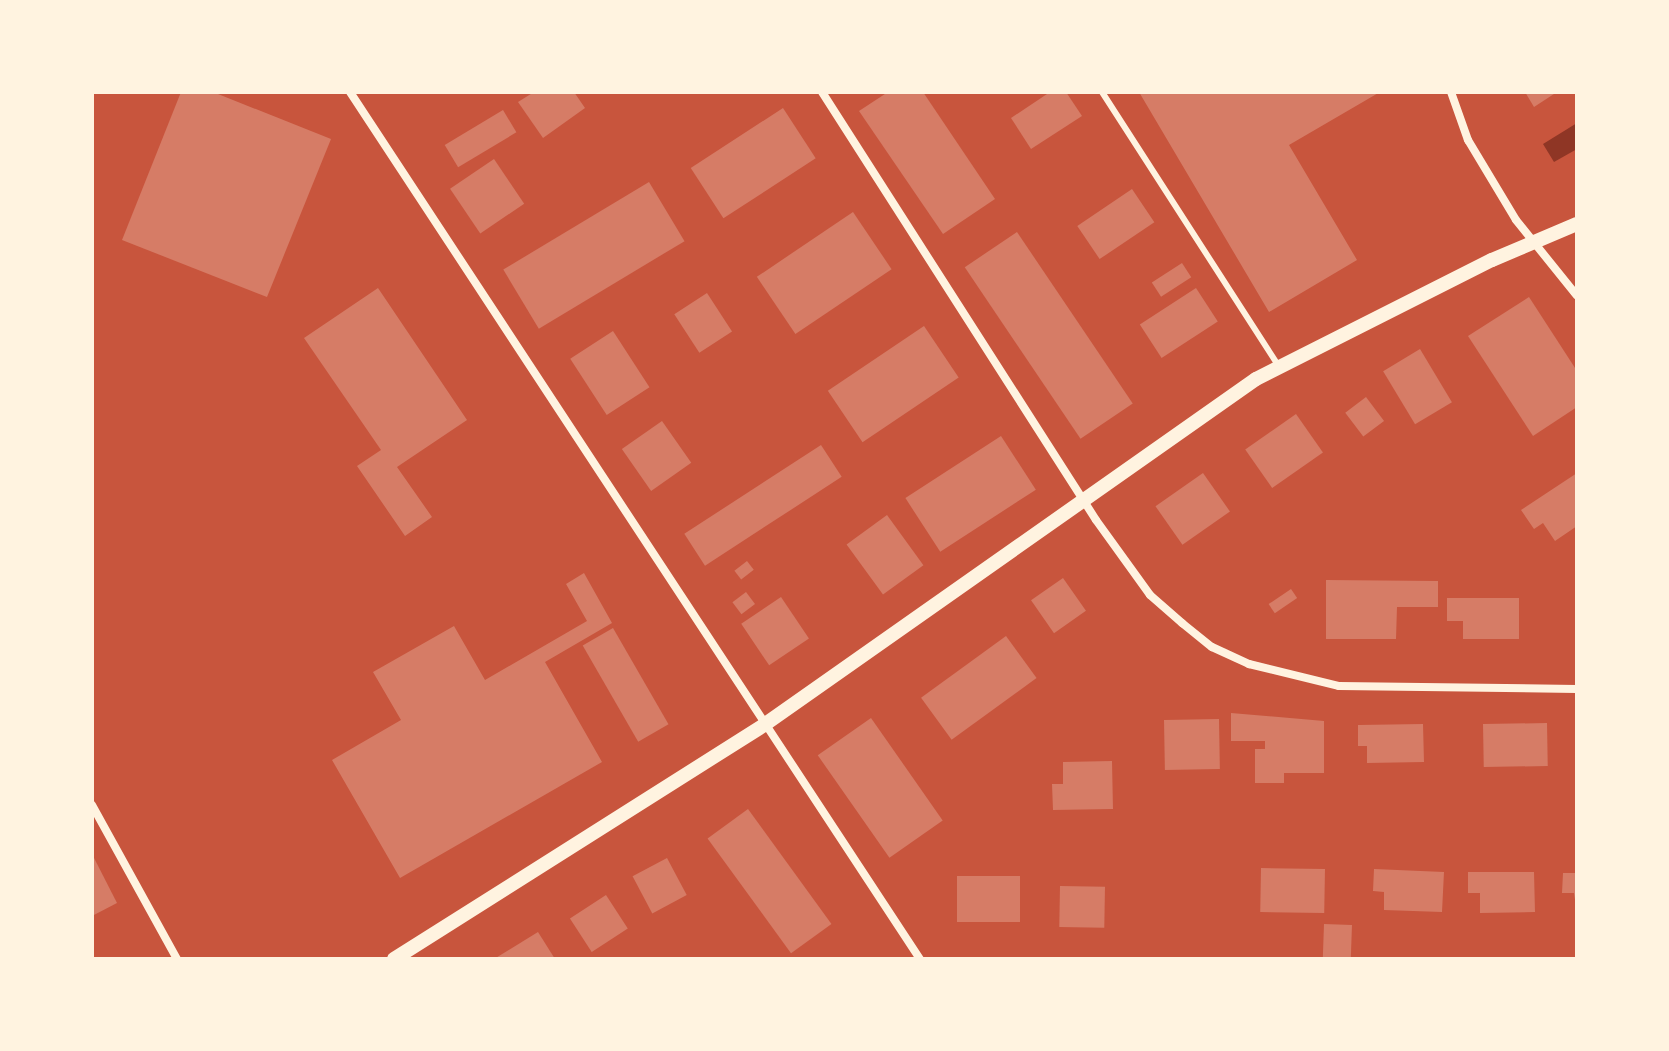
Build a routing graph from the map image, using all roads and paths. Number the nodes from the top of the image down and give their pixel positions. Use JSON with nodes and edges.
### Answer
{"nodes":[{"id":1,"x":350,"y":92,"type":"edge"},
{"id":2,"x":822,"y":92,"type":"edge"},
{"id":3,"x":1102,"y":92,"type":"edge"},
{"id":4,"x":1451,"y":92,"type":"edge"},
{"id":5,"x":1577,"y":224,"type":"edge"},
{"id":6,"x":1532,"y":242,"type":"junction"},
{"id":7,"x":1577,"y":296,"type":"edge"},
{"id":8,"x":1278,"y":365,"type":"junction"},
{"id":9,"x":1086,"y":499,"type":"junction"},
{"id":10,"x":1577,"y":689,"type":"edge"},
{"id":11,"x":764,"y":725,"type":"junction"},
{"id":12,"x":92,"y":805,"type":"edge"},
{"id":13,"x":177,"y":959,"type":"edge"},
{"id":14,"x":394,"y":959,"type":"edge"},
{"id":15,"x":920,"y":959,"type":"edge"}],
"edges":[{"from":1,"to":11,"type":"street"},
{"from":2,"to":9,"type":"street"},
{"from":3,"to":8,"type":"lane"},
{"from":4,"to":6,"type":"street"},
{"from":5,"to":6,"type":"street"},
{"from":6,"to":7,"type":"street"},
{"from":6,"to":8,"type":"street"},
{"from":8,"to":9,"type":"street"},
{"from":9,"to":10,"type":"street"},
{"from":9,"to":11,"type":"street"},
{"from":11,"to":14,"type":"street"},
{"from":11,"to":15,"type":"street"},
{"from":12,"to":13,"type":"street"}]}
